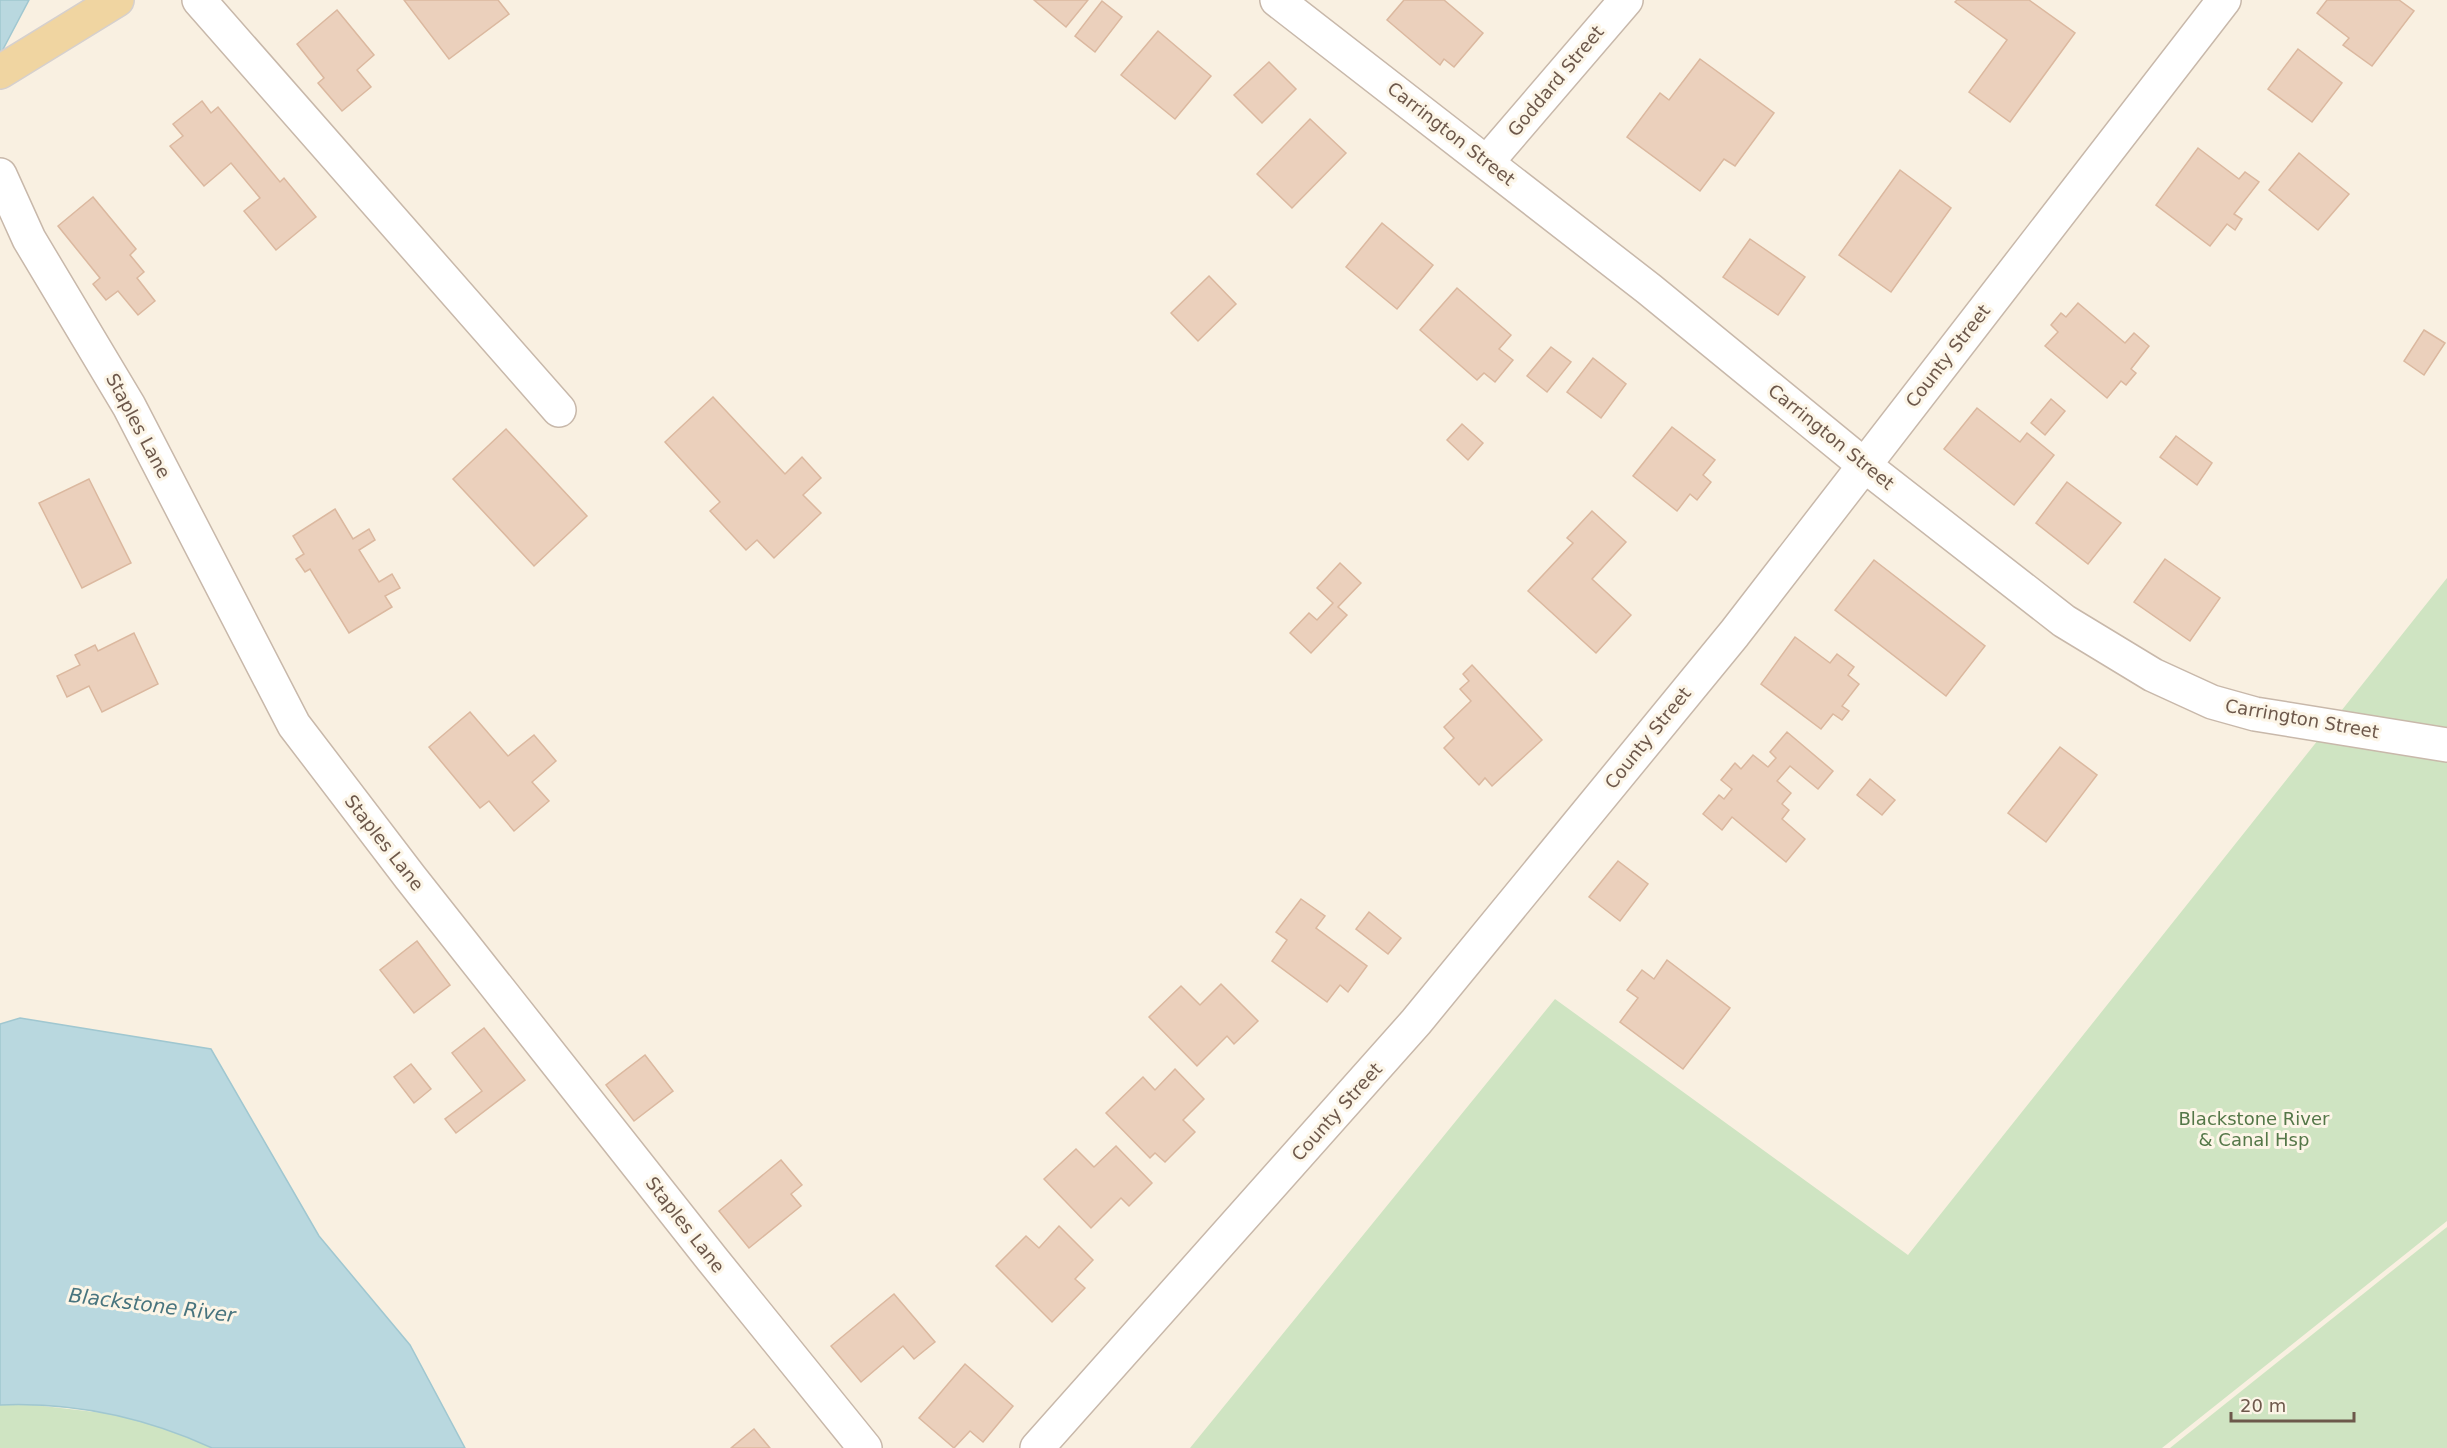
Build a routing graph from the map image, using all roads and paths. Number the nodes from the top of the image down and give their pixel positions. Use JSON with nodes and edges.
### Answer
{"nodes":[{"id":1,"x":117,"y":0,"type":"edge"},
{"id":2,"x":199,"y":0,"type":"edge"},
{"id":3,"x":1277,"y":0,"type":"edge"},
{"id":4,"x":1626,"y":0,"type":"edge"},
{"id":5,"x":2224,"y":0,"type":"edge"},
{"id":6,"x":0,"y":72,"type":"edge"},
{"id":7,"x":1487,"y":162,"type":"junction"},
{"id":8,"x":0,"y":175,"type":"edge"},
{"id":9,"x":559,"y":410,"type":"dead end"},
{"id":10,"x":1864,"y":465,"type":"junction"},
{"id":11,"x":2447,"y":745,"type":"edge"},
{"id":12,"x":1044,"y":1446,"type":"edge"},
{"id":13,"x":865,"y":1448,"type":"edge"}],
"edges":[{"from":1,"to":6,"type":"main road"},
{"from":2,"to":9,"type":"street"},
{"from":3,"to":7,"type":"street","name":"Carrington Street"},
{"from":4,"to":7,"type":"street","name":"Goddard Street"},
{"from":5,"to":10,"type":"street","name":"County Street"},
{"from":7,"to":10,"type":"street","name":"Carrington Street"},
{"from":8,"to":13,"type":"street","name":"Staples Lane"},
{"from":10,"to":11,"type":"street","name":"Carrington Street"},
{"from":10,"to":12,"type":"street","name":"County Street"}]}
